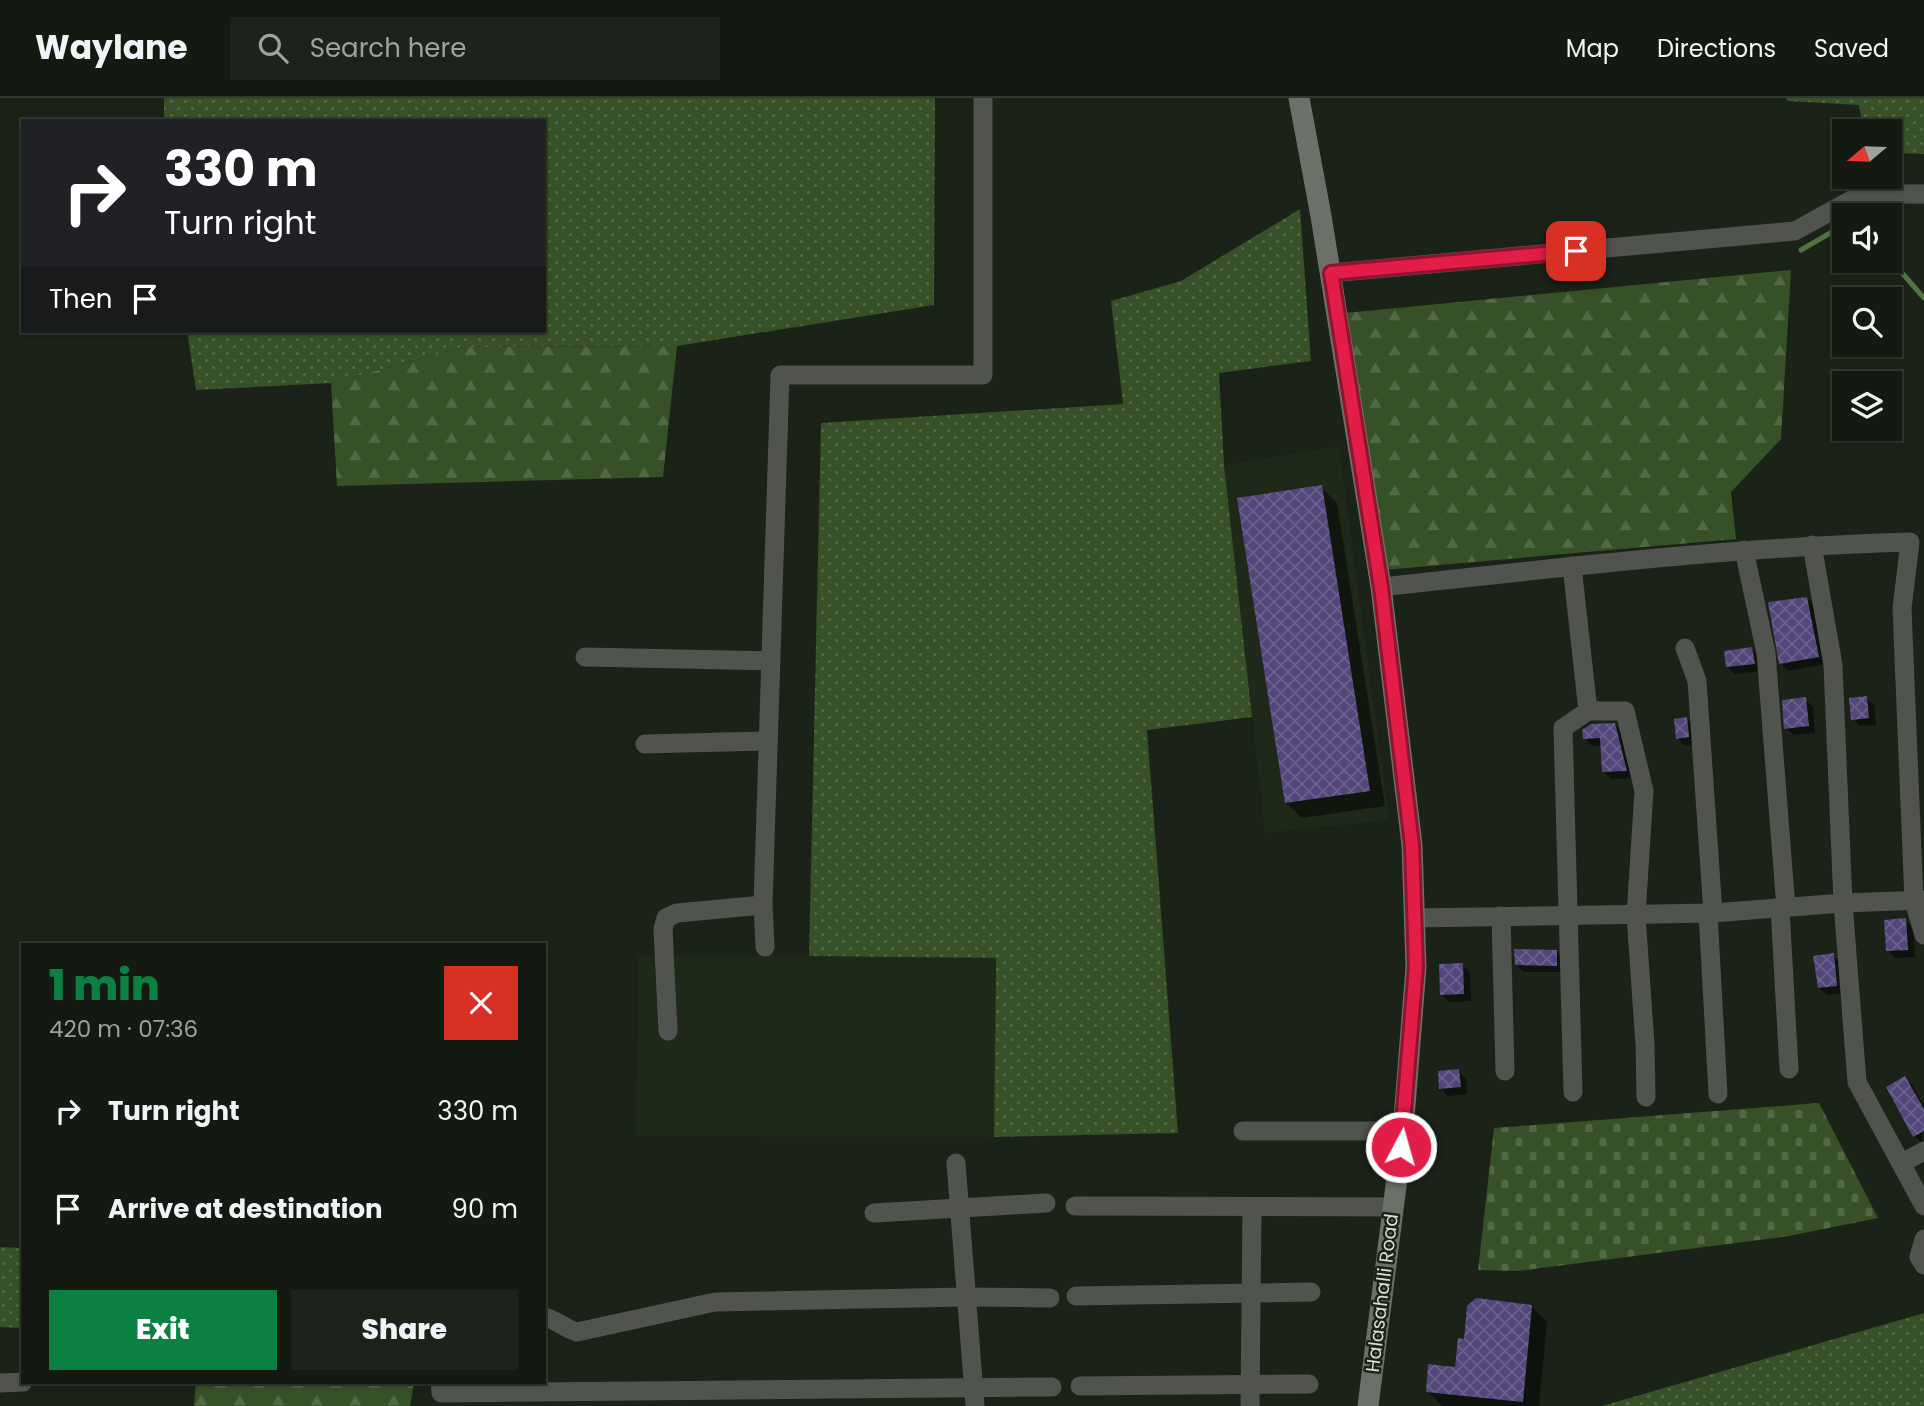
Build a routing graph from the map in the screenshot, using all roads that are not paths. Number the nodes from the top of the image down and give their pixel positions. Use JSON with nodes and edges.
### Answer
{"nodes":[{"id":1,"x":984,"y":98,"type":"edge"},
{"id":2,"x":1299,"y":98,"type":"edge"},
{"id":3,"x":1924,"y":194,"type":"edge"},
{"id":4,"x":1331,"y":273,"type":"junction"},
{"id":5,"x":1812,"y":545,"type":"junction"},
{"id":6,"x":1744,"y":550,"type":"junction"},
{"id":7,"x":1572,"y":566,"type":"junction"},
{"id":8,"x":1381,"y":587,"type":"junction"},
{"id":9,"x":1685,"y":648,"type":"dead end"},
{"id":10,"x":585,"y":657,"type":"dead end"},
{"id":11,"x":771,"y":661,"type":"junction"},
{"id":12,"x":1588,"y":710,"type":"junction"},
{"id":13,"x":768,"y":741,"type":"junction"},
{"id":14,"x":645,"y":744,"type":"dead end"},
{"id":15,"x":1919,"y":900,"type":"edge"},
{"id":16,"x":1843,"y":902,"type":"junction"},
{"id":17,"x":764,"y":905,"type":"junction"},
{"id":18,"x":1783,"y":908,"type":"junction"},
{"id":19,"x":1711,"y":913,"type":"junction"},
{"id":20,"x":1568,"y":915,"type":"junction"},
{"id":21,"x":1636,"y":915,"type":"junction"},
{"id":22,"x":1501,"y":916,"type":"junction"},
{"id":23,"x":1414,"y":918,"type":"junction"},
{"id":24,"x":1924,"y":935,"type":"edge"},
{"id":25,"x":765,"y":947,"type":"dead end"},
{"id":26,"x":668,"y":1031,"type":"dead end"},
{"id":27,"x":1789,"y":1069,"type":"dead end"},
{"id":28,"x":1505,"y":1071,"type":"dead end"},
{"id":29,"x":1573,"y":1092,"type":"dead end"},
{"id":30,"x":1718,"y":1094,"type":"dead end"},
{"id":31,"x":1646,"y":1097,"type":"dead end"},
{"id":32,"x":1243,"y":1131,"type":"dead end"},
{"id":33,"x":1403,"y":1131,"type":"junction"},
{"id":34,"x":1924,"y":1151,"type":"edge"},
{"id":35,"x":956,"y":1163,"type":"dead end"},
{"id":36,"x":1902,"y":1163,"type":"junction"},
{"id":37,"x":1046,"y":1203,"type":"dead end"},
{"id":38,"x":1075,"y":1206,"type":"dead end"},
{"id":39,"x":1924,"y":1206,"type":"edge"},
{"id":40,"x":1252,"y":1207,"type":"junction"},
{"id":41,"x":1394,"y":1207,"type":"junction"},
{"id":42,"x":959,"y":1209,"type":"junction"},
{"id":43,"x":874,"y":1213,"type":"dead end"},
{"id":44,"x":1924,"y":1239,"type":"edge"},
{"id":45,"x":1924,"y":1265,"type":"edge"},
{"id":46,"x":1311,"y":1292,"type":"dead end"},
{"id":47,"x":1251,"y":1293,"type":"junction"},
{"id":48,"x":1076,"y":1296,"type":"dead end"},
{"id":49,"x":966,"y":1297,"type":"junction"},
{"id":50,"x":1050,"y":1298,"type":"dead end"},
{"id":51,"x":546,"y":1317,"type":"edge"},
{"id":52,"x":21,"y":1382,"type":"edge"},
{"id":53,"x":0,"y":1383,"type":"edge"},
{"id":54,"x":440,"y":1384,"type":"edge"},
{"id":55,"x":1250,"y":1384,"type":"junction"},
{"id":56,"x":1309,"y":1384,"type":"dead end"},
{"id":57,"x":1080,"y":1386,"type":"dead end"},
{"id":58,"x":1052,"y":1387,"type":"dead end"},
{"id":59,"x":975,"y":1397,"type":"edge"},
{"id":60,"x":1250,"y":1406,"type":"edge"},
{"id":61,"x":1368,"y":1406,"type":"edge"}],
"edges":[{"from":1,"to":11,"type":"street"},
{"from":2,"to":4,"type":"main road","name":"Halasahalli Road"},
{"from":3,"to":4,"type":"street"},
{"from":4,"to":8,"type":"main road","name":"Halasahalli Road"},
{"from":5,"to":6,"type":"street"},
{"from":5,"to":15,"type":"street"},
{"from":5,"to":16,"type":"street"},
{"from":6,"to":7,"type":"street"},
{"from":6,"to":18,"type":"street"},
{"from":7,"to":8,"type":"street"},
{"from":7,"to":12,"type":"street"},
{"from":8,"to":23,"type":"main road","name":"Halasahalli Road"},
{"from":9,"to":19,"type":"street"},
{"from":10,"to":11,"type":"street"},
{"from":11,"to":13,"type":"street"},
{"from":12,"to":20,"type":"street"},
{"from":12,"to":21,"type":"street"},
{"from":13,"to":14,"type":"street"},
{"from":13,"to":17,"type":"street"},
{"from":15,"to":16,"type":"street"},
{"from":15,"to":24,"type":"street"},
{"from":16,"to":18,"type":"street"},
{"from":16,"to":36,"type":"street"},
{"from":17,"to":25,"type":"street"},
{"from":17,"to":26,"type":"street"},
{"from":18,"to":19,"type":"street"},
{"from":18,"to":27,"type":"street"},
{"from":19,"to":21,"type":"street"},
{"from":19,"to":30,"type":"street"},
{"from":20,"to":21,"type":"street"},
{"from":20,"to":22,"type":"street"},
{"from":20,"to":29,"type":"street"},
{"from":21,"to":31,"type":"street"},
{"from":22,"to":23,"type":"street"},
{"from":22,"to":28,"type":"street"},
{"from":23,"to":33,"type":"main road","name":"Halasahalli Road"},
{"from":32,"to":33,"type":"street"},
{"from":33,"to":41,"type":"main road","name":"Halasahalli Road"},
{"from":34,"to":36,"type":"street"},
{"from":35,"to":42,"type":"street"},
{"from":36,"to":39,"type":"street"},
{"from":37,"to":42,"type":"street"},
{"from":38,"to":40,"type":"street"},
{"from":40,"to":41,"type":"street"},
{"from":40,"to":47,"type":"street"},
{"from":41,"to":61,"type":"main road","name":"Halasahalli Road"},
{"from":42,"to":43,"type":"street"},
{"from":42,"to":49,"type":"street"},
{"from":44,"to":45,"type":"street"},
{"from":46,"to":47,"type":"street"},
{"from":47,"to":48,"type":"street"},
{"from":47,"to":55,"type":"street"},
{"from":49,"to":50,"type":"street"},
{"from":49,"to":51,"type":"street"},
{"from":49,"to":59,"type":"street"},
{"from":52,"to":53,"type":"street"},
{"from":54,"to":59,"type":"street"},
{"from":55,"to":56,"type":"street"},
{"from":55,"to":57,"type":"street"},
{"from":55,"to":60,"type":"street"},
{"from":58,"to":59,"type":"street"}]}
